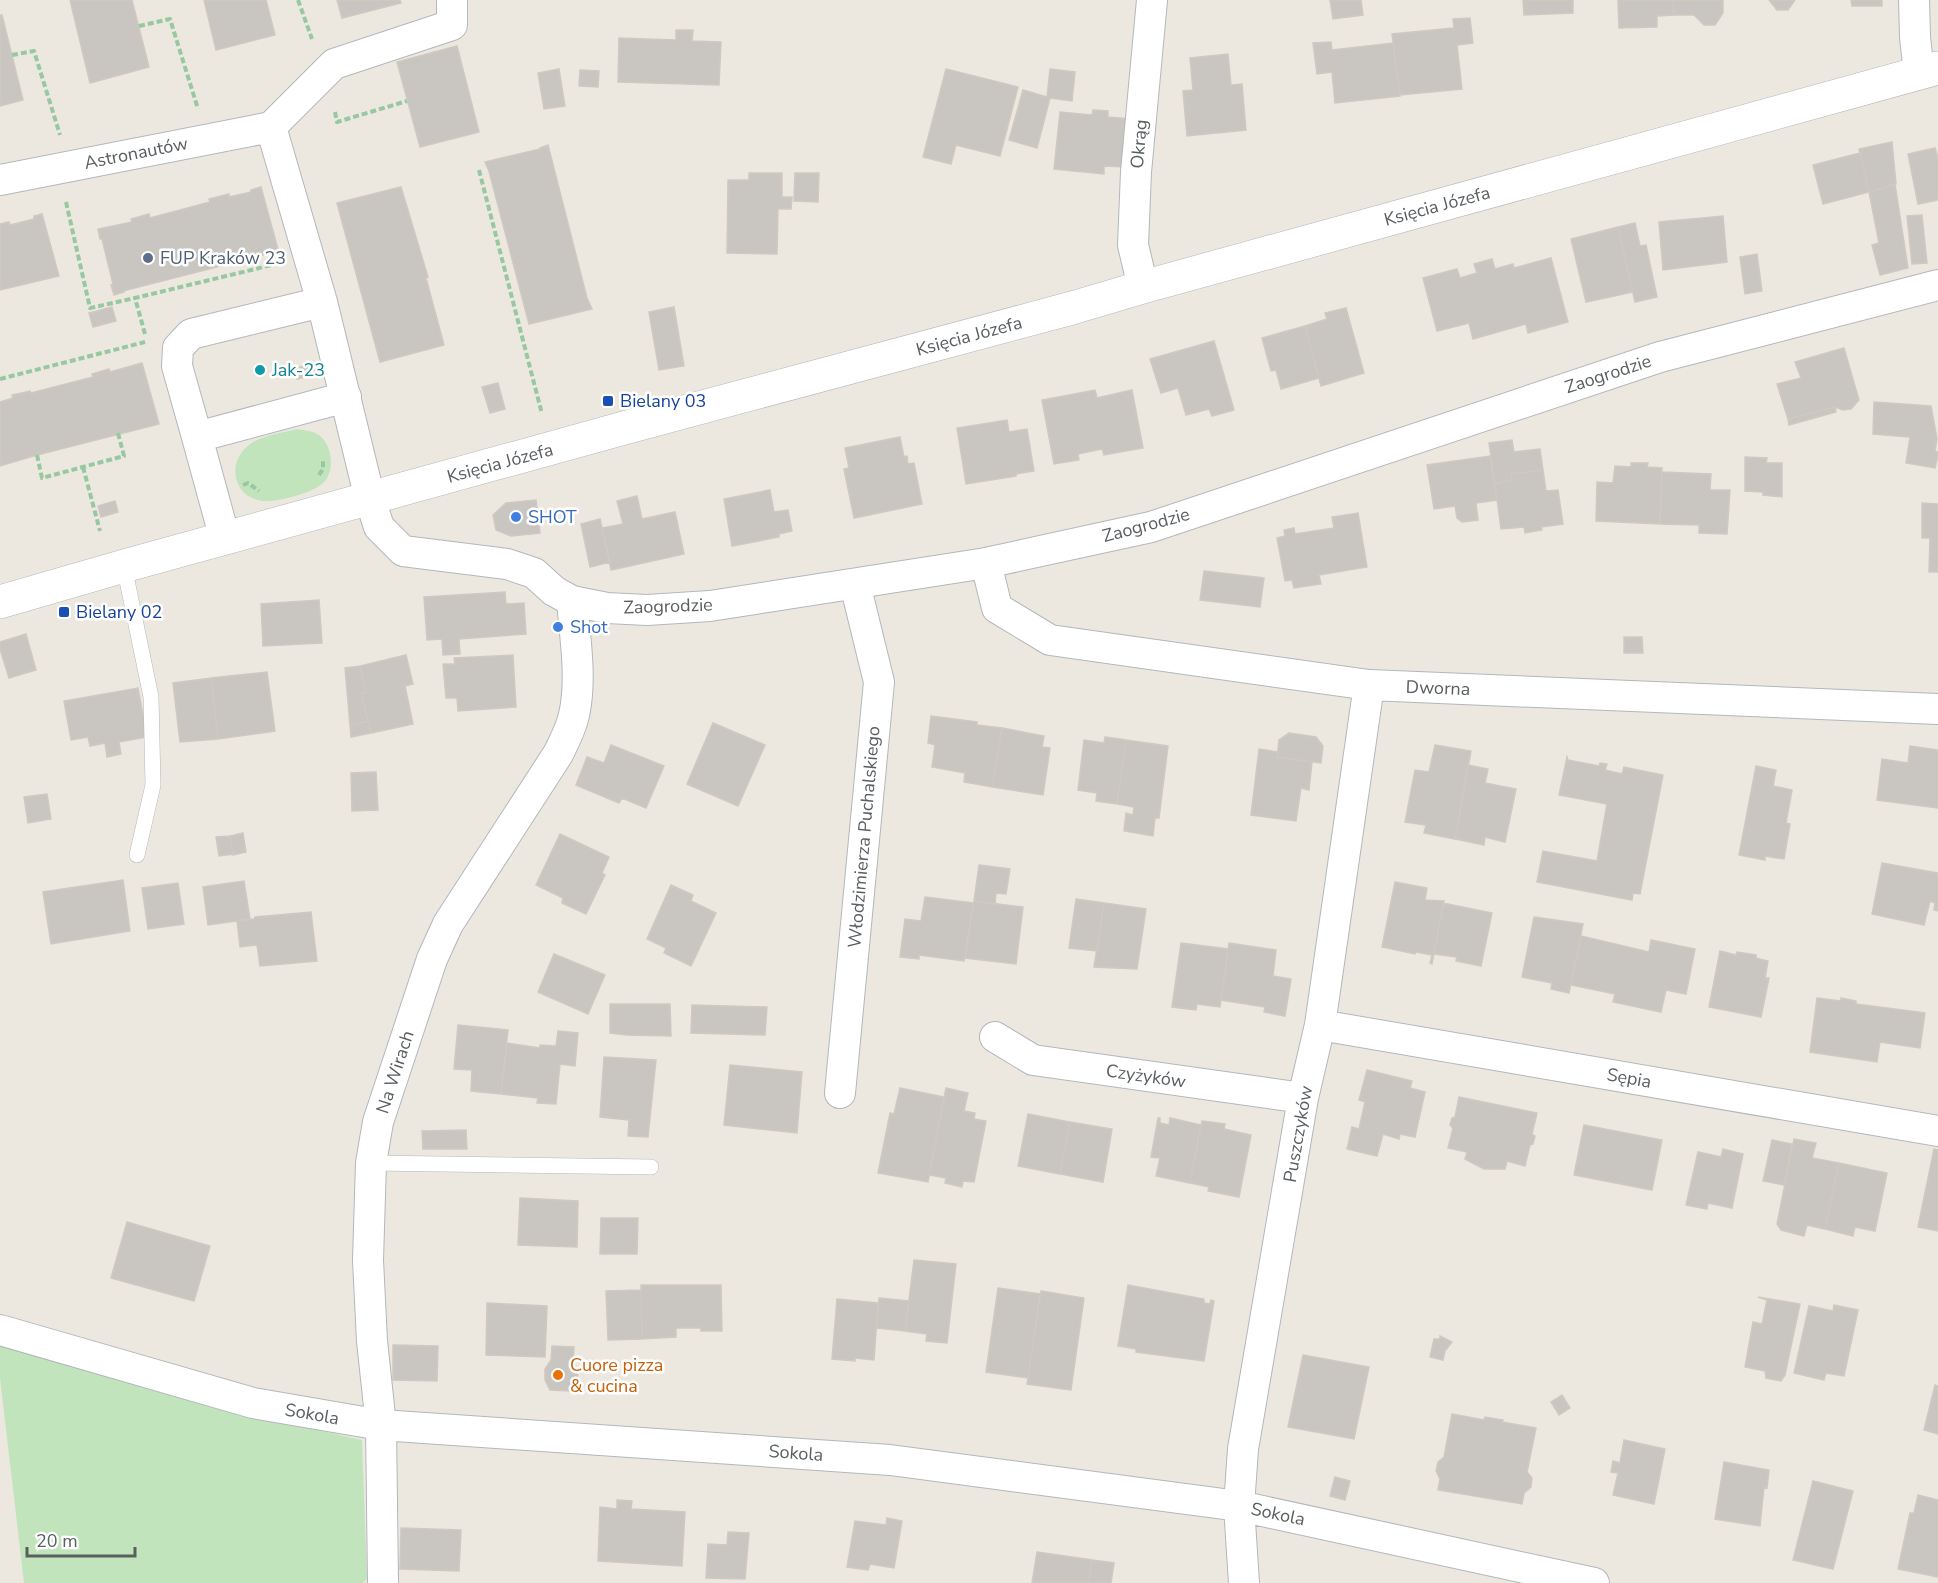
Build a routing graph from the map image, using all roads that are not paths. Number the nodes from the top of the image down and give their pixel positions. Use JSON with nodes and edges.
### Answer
{"nodes":[{"id":1,"x":452,"y":0,"type":"edge"},
{"id":2,"x":1152,"y":0,"type":"edge"},
{"id":3,"x":1914,"y":0,"type":"edge"},
{"id":4,"x":1928,"y":71,"type":"edge"},
{"id":5,"x":271,"y":127,"type":"junction"},
{"id":6,"x":0,"y":180,"type":"edge"},
{"id":7,"x":1938,"y":285,"type":"edge"},
{"id":8,"x":1143,"y":286,"type":"junction"},
{"id":9,"x":322,"y":302,"type":"junction"},
{"id":10,"x":346,"y":397,"type":"junction"},
{"id":11,"x":197,"y":437,"type":"junction"},
{"id":12,"x":370,"y":499,"type":"junction"},
{"id":13,"x":225,"y":539,"type":"junction"},
{"id":14,"x":986,"y":562,"type":"junction"},
{"id":15,"x":124,"y":566,"type":"junction"},
{"id":16,"x":855,"y":584,"type":"junction"},
{"id":17,"x":0,"y":602,"type":"edge"},
{"id":18,"x":572,"y":602,"type":"junction"},
{"id":19,"x":1369,"y":685,"type":"junction"},
{"id":20,"x":1938,"y":709,"type":"edge"},
{"id":21,"x":136,"y":855,"type":"dead end"},
{"id":22,"x":1320,"y":1025,"type":"junction"},
{"id":23,"x":994,"y":1037,"type":"dead end"},
{"id":24,"x":840,"y":1093,"type":"dead end"},
{"id":25,"x":1303,"y":1098,"type":"junction"},
{"id":26,"x":1938,"y":1131,"type":"edge"},
{"id":27,"x":371,"y":1163,"type":"junction"},
{"id":28,"x":651,"y":1167,"type":"dead end"},
{"id":29,"x":0,"y":1330,"type":"edge"},
{"id":30,"x":381,"y":1425,"type":"junction"},
{"id":31,"x":1239,"y":1506,"type":"junction"},
{"id":32,"x":383,"y":1583,"type":"edge"},
{"id":33,"x":1244,"y":1583,"type":"edge"},
{"id":34,"x":1594,"y":1583,"type":"edge"}],
"edges":[{"from":1,"to":5,"type":"street"},
{"from":2,"to":8,"type":"street","name":"Okrąg"},
{"from":3,"to":4,"type":"street"},
{"from":4,"to":8,"type":"street","name":"Księcia Józefa"},
{"from":5,"to":6,"type":"street","name":"Astronautów"},
{"from":5,"to":9,"type":"street"},
{"from":7,"to":14,"type":"street","name":"Zaogrodzie"},
{"from":8,"to":12,"type":"street","name":"Księcia Józefa"},
{"from":9,"to":10,"type":"street"},
{"from":9,"to":11,"type":"street"},
{"from":10,"to":11,"type":"street"},
{"from":10,"to":12,"type":"street"},
{"from":11,"to":13,"type":"street"},
{"from":12,"to":13,"type":"street","name":"Księcia Józefa"},
{"from":12,"to":18,"type":"street","name":"Zaogrodzie"},
{"from":13,"to":15,"type":"street","name":"Księcia Józefa"},
{"from":14,"to":16,"type":"street","name":"Zaogrodzie"},
{"from":14,"to":19,"type":"street","name":"Dworna"},
{"from":15,"to":17,"type":"street","name":"Księcia Józefa"},
{"from":15,"to":21,"type":"lane"},
{"from":16,"to":18,"type":"street","name":"Zaogrodzie"},
{"from":16,"to":24,"type":"street","name":"Włodzimierza Puchalskiego"},
{"from":18,"to":27,"type":"street","name":"Na Wirach"},
{"from":19,"to":20,"type":"street","name":"Dworna"},
{"from":19,"to":22,"type":"street","name":"Puszczyków"},
{"from":22,"to":25,"type":"street","name":"Puszczyków"},
{"from":22,"to":26,"type":"street","name":"Sępia"},
{"from":23,"to":25,"type":"street","name":"Czyżyków"},
{"from":25,"to":31,"type":"street","name":"Puszczyków"},
{"from":27,"to":28,"type":"lane"},
{"from":27,"to":30,"type":"street","name":"Na Wirach"},
{"from":29,"to":30,"type":"street","name":"Sokola"},
{"from":30,"to":31,"type":"street","name":"Sokola"},
{"from":30,"to":32,"type":"street","name":"Na Wirach"},
{"from":31,"to":33,"type":"street","name":"Puszczyków"},
{"from":31,"to":34,"type":"street","name":"Sokola"}]}
